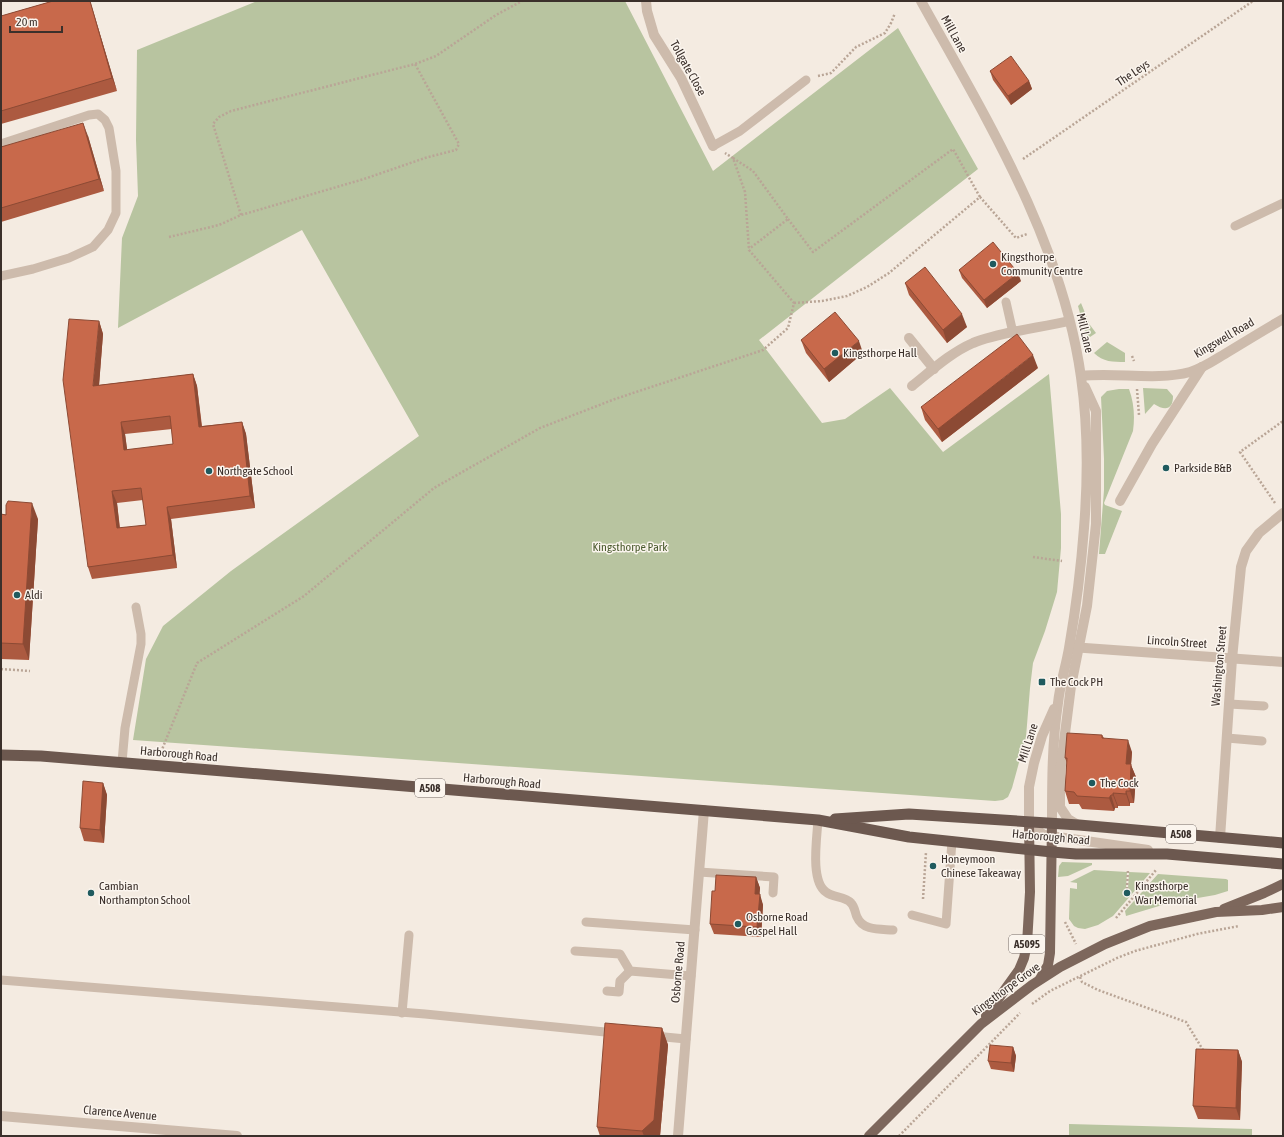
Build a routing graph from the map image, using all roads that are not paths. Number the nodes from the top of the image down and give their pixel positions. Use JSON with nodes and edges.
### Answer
{"nodes":[{"id":1,"x":646,"y":1,"type":"edge"},
{"id":2,"x":921,"y":1,"type":"edge"},
{"id":3,"x":806,"y":80,"type":"road end"},
{"id":4,"x":1,"y":144,"type":"edge"},
{"id":5,"x":713,"y":146,"type":"joint"},
{"id":6,"x":1283,"y":202,"type":"edge"},
{"id":7,"x":1235,"y":226,"type":"dead end"},
{"id":8,"x":1,"y":276,"type":"edge"},
{"id":9,"x":1006,"y":302,"type":"dead end"},
{"id":10,"x":1283,"y":319,"type":"edge"},
{"id":11,"x":1069,"y":322,"type":"junction"},
{"id":12,"x":1013,"y":333,"type":"junction"},
{"id":13,"x":910,"y":338,"type":"dead end"},
{"id":14,"x":1202,"y":367,"type":"junction"},
{"id":15,"x":934,"y":369,"type":"junction"},
{"id":16,"x":1081,"y":376,"type":"junction"},
{"id":17,"x":912,"y":386,"type":"dead end"},
{"id":18,"x":1120,"y":501,"type":"dead end"},
{"id":19,"x":1283,"y":513,"type":"edge"},
{"id":20,"x":136,"y":607,"type":"dead end"},
{"id":21,"x":1074,"y":647,"type":"junction"},
{"id":22,"x":1232,"y":659,"type":"junction"},
{"id":23,"x":1283,"y":662,"type":"edge"},
{"id":24,"x":1058,"y":702,"type":"junction"},
{"id":25,"x":1229,"y":704,"type":"junction"},
{"id":26,"x":1264,"y":706,"type":"dead end"},
{"id":27,"x":1227,"y":738,"type":"junction"},
{"id":28,"x":1262,"y":741,"type":"dead end"},
{"id":29,"x":1,"y":749,"type":"edge"},
{"id":30,"x":1,"y":755,"type":"edge"},
{"id":31,"x":41,"y":756,"type":"junction"},
{"id":32,"x":122,"y":762,"type":"junction"},
{"id":33,"x":704,"y":810,"type":"junction"},
{"id":34,"x":818,"y":820,"type":"junction"},
{"id":35,"x":1029,"y":822,"type":"junction"},
{"id":36,"x":1052,"y":823,"type":"junction"},
{"id":37,"x":1079,"y":825,"type":"junction"},
{"id":38,"x":1053,"y":836,"type":"junction"},
{"id":39,"x":1220,"y":838,"type":"junction"},
{"id":40,"x":952,"y":841,"type":"junction"},
{"id":41,"x":1283,"y":843,"type":"edge"},
{"id":42,"x":1029,"y":850,"type":"junction"},
{"id":43,"x":1052,"y":852,"type":"junction"},
{"id":44,"x":1167,"y":854,"type":"junction"},
{"id":45,"x":1283,"y":864,"type":"edge"},
{"id":46,"x":699,"y":872,"type":"junction"},
{"id":47,"x":1283,"y":884,"type":"edge"},
{"id":48,"x":773,"y":893,"type":"dead end"},
{"id":49,"x":1283,"y":907,"type":"edge"},
{"id":50,"x":1216,"y":912,"type":"junction"},
{"id":51,"x":912,"y":915,"type":"dead end"},
{"id":52,"x":586,"y":922,"type":"dead end"},
{"id":53,"x":694,"y":930,"type":"junction"},
{"id":54,"x":893,"y":930,"type":"dead end"},
{"id":55,"x":409,"y":935,"type":"dead end"},
{"id":56,"x":575,"y":951,"type":"dead end"},
{"id":57,"x":630,"y":971,"type":"junction"},
{"id":58,"x":691,"y":976,"type":"junction"},
{"id":59,"x":1,"y":980,"type":"edge"},
{"id":60,"x":1039,"y":980,"type":"junction"},
{"id":61,"x":607,"y":991,"type":"dead end"},
{"id":62,"x":402,"y":1013,"type":"junction"},
{"id":63,"x":980,"y":1024,"type":"junction"},
{"id":64,"x":626,"y":1034,"type":"edge"},
{"id":65,"x":641,"y":1035,"type":"edge"},
{"id":66,"x":686,"y":1039,"type":"junction"},
{"id":67,"x":1,"y":1116,"type":"edge"},
{"id":68,"x":236,"y":1136,"type":"edge"},
{"id":69,"x":678,"y":1136,"type":"edge"},
{"id":70,"x":869,"y":1136,"type":"edge"}],
"edges":[{"from":1,"to":5,"type":"street","name":"Tollgate Close"},
{"from":2,"to":11,"type":"street","name":"Mill Lane"},
{"from":3,"to":5,"type":"lane"},
{"from":4,"to":8,"type":"lane"},
{"from":6,"to":7,"type":"lane"},
{"from":9,"to":12,"type":"lane"},
{"from":10,"to":14,"type":"street","name":"Kingswell Road"},
{"from":11,"to":12,"type":"street"},
{"from":11,"to":16,"type":"street","name":"Mill Lane"},
{"from":12,"to":15,"type":"street"},
{"from":13,"to":15,"type":"street"},
{"from":14,"to":16,"type":"street","name":"Kingswell Road"},
{"from":14,"to":18,"type":"street"},
{"from":15,"to":17,"type":"street"},
{"from":16,"to":21,"type":"street","name":"Mill Lane"},
{"from":19,"to":22,"type":"street","name":"Washington Street"},
{"from":20,"to":32,"type":"lane"},
{"from":21,"to":22,"type":"street","name":"Lincoln Street"},
{"from":21,"to":24,"type":"street","name":"Mill Lane"},
{"from":21,"to":37,"type":"street"},
{"from":22,"to":23,"type":"street","name":"Lincoln Street"},
{"from":22,"to":25,"type":"street","name":"Washington Street"},
{"from":24,"to":35,"type":"street","name":"Mill Lane"},
{"from":24,"to":36,"type":"street","name":"Mill Lane"},
{"from":25,"to":26,"type":"lane"},
{"from":25,"to":27,"type":"street","name":"Washington Street"},
{"from":27,"to":28,"type":"lane"},
{"from":27,"to":39,"type":"street","name":"Washington Street"},
{"from":29,"to":31,"type":"highway","number":"A508"},
{"from":30,"to":31,"type":"highway","number":"A508"},
{"from":31,"to":32,"type":"highway","name":"Harborough Road","number":"A508"},
{"from":32,"to":33,"type":"highway","name":"Harborough Road","number":"A508"},
{"from":33,"to":34,"type":"highway","name":"Harborough Road","number":"A508"},
{"from":33,"to":46,"type":"street","name":"Osborne Road"},
{"from":34,"to":35,"type":"highway","name":"Harborough Road","number":"A508"},
{"from":34,"to":40,"type":"highway","name":"Harborough Road","number":"A508"},
{"from":34,"to":54,"type":"lane"},
{"from":35,"to":36,"type":"highway","name":"Harborough Road","number":"A508"},
{"from":35,"to":38,"type":"street"},
{"from":35,"to":42,"type":"main road"},
{"from":36,"to":37,"type":"highway","name":"Harborough Road","number":"A508"},
{"from":36,"to":38,"type":"main road"},
{"from":37,"to":39,"type":"highway","name":"Harborough Road","number":"A508"},
{"from":38,"to":43,"type":"main road"},
{"from":38,"to":44,"type":"street","number":"A508"},
{"from":39,"to":41,"type":"highway","name":"Harborough Road","number":"A508"},
{"from":40,"to":42,"type":"highway","name":"Harborough Road","number":"A508"},
{"from":40,"to":51,"type":"lane"},
{"from":42,"to":43,"type":"highway","name":"Harborough Road","number":"A508"},
{"from":42,"to":63,"type":"main road","number":"A5095"},
{"from":43,"to":44,"type":"highway","name":"Harborough Road","number":"A508"},
{"from":43,"to":60,"type":"main road"},
{"from":44,"to":45,"type":"highway","name":"Harborough Road","number":"A508"},
{"from":46,"to":48,"type":"lane"},
{"from":46,"to":53,"type":"street","name":"Osborne Road"},
{"from":47,"to":50,"type":"main road","name":"Kingsthorpe Grove","number":"A5095"},
{"from":49,"to":50,"type":"main road","name":"Kingsthorpe Grove","number":"A5095"},
{"from":50,"to":60,"type":"main road","name":"Kingsthorpe Grove","number":"A5095"},
{"from":52,"to":53,"type":"lane"},
{"from":53,"to":58,"type":"street","name":"Osborne Road"},
{"from":55,"to":62,"type":"lane"},
{"from":56,"to":57,"type":"lane"},
{"from":57,"to":58,"type":"lane"},
{"from":57,"to":61,"type":"lane"},
{"from":58,"to":66,"type":"street","name":"Osborne Road"},
{"from":59,"to":62,"type":"lane"},
{"from":60,"to":63,"type":"main road","name":"Kingsthorpe Grove","number":"A5095"},
{"from":62,"to":64,"type":"lane"},
{"from":63,"to":70,"type":"main road","name":"Kingsthorpe Grove","number":"A5095"},
{"from":65,"to":66,"type":"lane"},
{"from":66,"to":69,"type":"street","name":"Osborne Road"},
{"from":67,"to":68,"type":"street","name":"Clarence Avenue"}]}
